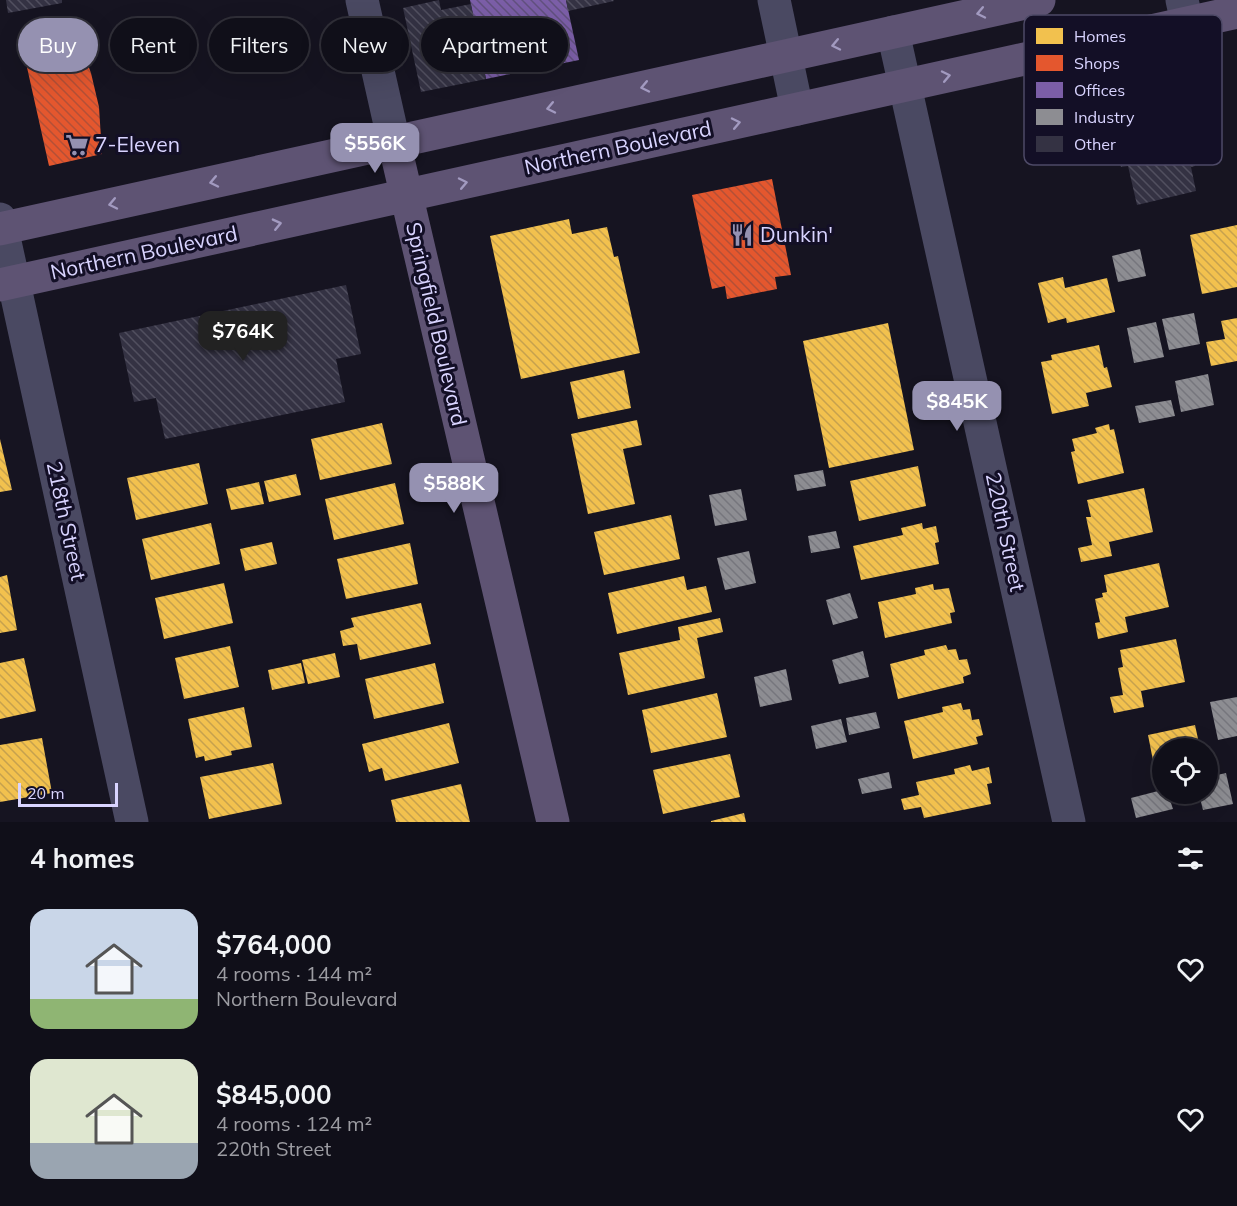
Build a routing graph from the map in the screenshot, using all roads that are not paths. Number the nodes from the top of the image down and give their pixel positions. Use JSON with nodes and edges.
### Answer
{"nodes":[{"id":1,"x":362,"y":0,"type":"edge"},
{"id":2,"x":774,"y":0,"type":"edge"},
{"id":3,"x":1039,"y":0,"type":"edge"},
{"id":4,"x":1184,"y":11,"type":"edge"},
{"id":5,"x":1237,"y":12,"type":"edge"},
{"id":6,"x":1169,"y":15,"type":"edge"},
{"id":7,"x":893,"y":32,"type":"junction"},
{"id":8,"x":1024,"y":54,"type":"edge"},
{"id":9,"x":786,"y":56,"type":"junction"},
{"id":10,"x":905,"y":86,"type":"junction"},
{"id":11,"x":797,"y":109,"type":"junction"},
{"id":12,"x":394,"y":142,"type":"junction"},
{"id":13,"x":406,"y":195,"type":"junction"},
{"id":14,"x":1,"y":225,"type":"edge"},
{"id":15,"x":7,"y":284,"type":"edge"},
{"id":16,"x":132,"y":822,"type":"edge"},
{"id":17,"x":553,"y":822,"type":"edge"},
{"id":18,"x":1069,"y":822,"type":"edge"}],
"edges":[{"from":1,"to":12,"type":"street"},
{"from":2,"to":9,"type":"street"},
{"from":3,"to":7,"type":"main road","one_way":true},
{"from":4,"to":5,"type":"main road","name":"Northern Boulevard"},
{"from":6,"to":4,"type":"main road","name":"Northern Boulevard","one_way":true},
{"from":7,"to":9,"type":"main road","one_way":true},
{"from":7,"to":10,"type":"street","name":"220th Street"},
{"from":10,"to":8,"type":"main road","name":"Northern Boulevard","one_way":true},
{"from":9,"to":11,"type":"street"},
{"from":9,"to":12,"type":"main road","one_way":true},
{"from":10,"to":11,"type":"main road","name":"Northern Boulevard"},
{"from":10,"to":18,"type":"street","name":"220th Street"},
{"from":13,"to":11,"type":"main road","name":"Northern Boulevard","one_way":true},
{"from":12,"to":13,"type":"main road","name":"Springfield Boulevard"},
{"from":12,"to":14,"type":"main road","one_way":true},
{"from":15,"to":13,"type":"main road","name":"Northern Boulevard","one_way":true},
{"from":13,"to":17,"type":"main road","name":"Springfield Boulevard"},
{"from":14,"to":15,"type":"street","name":"218th Street"},
{"from":15,"to":16,"type":"street","name":"218th Street"}]}
